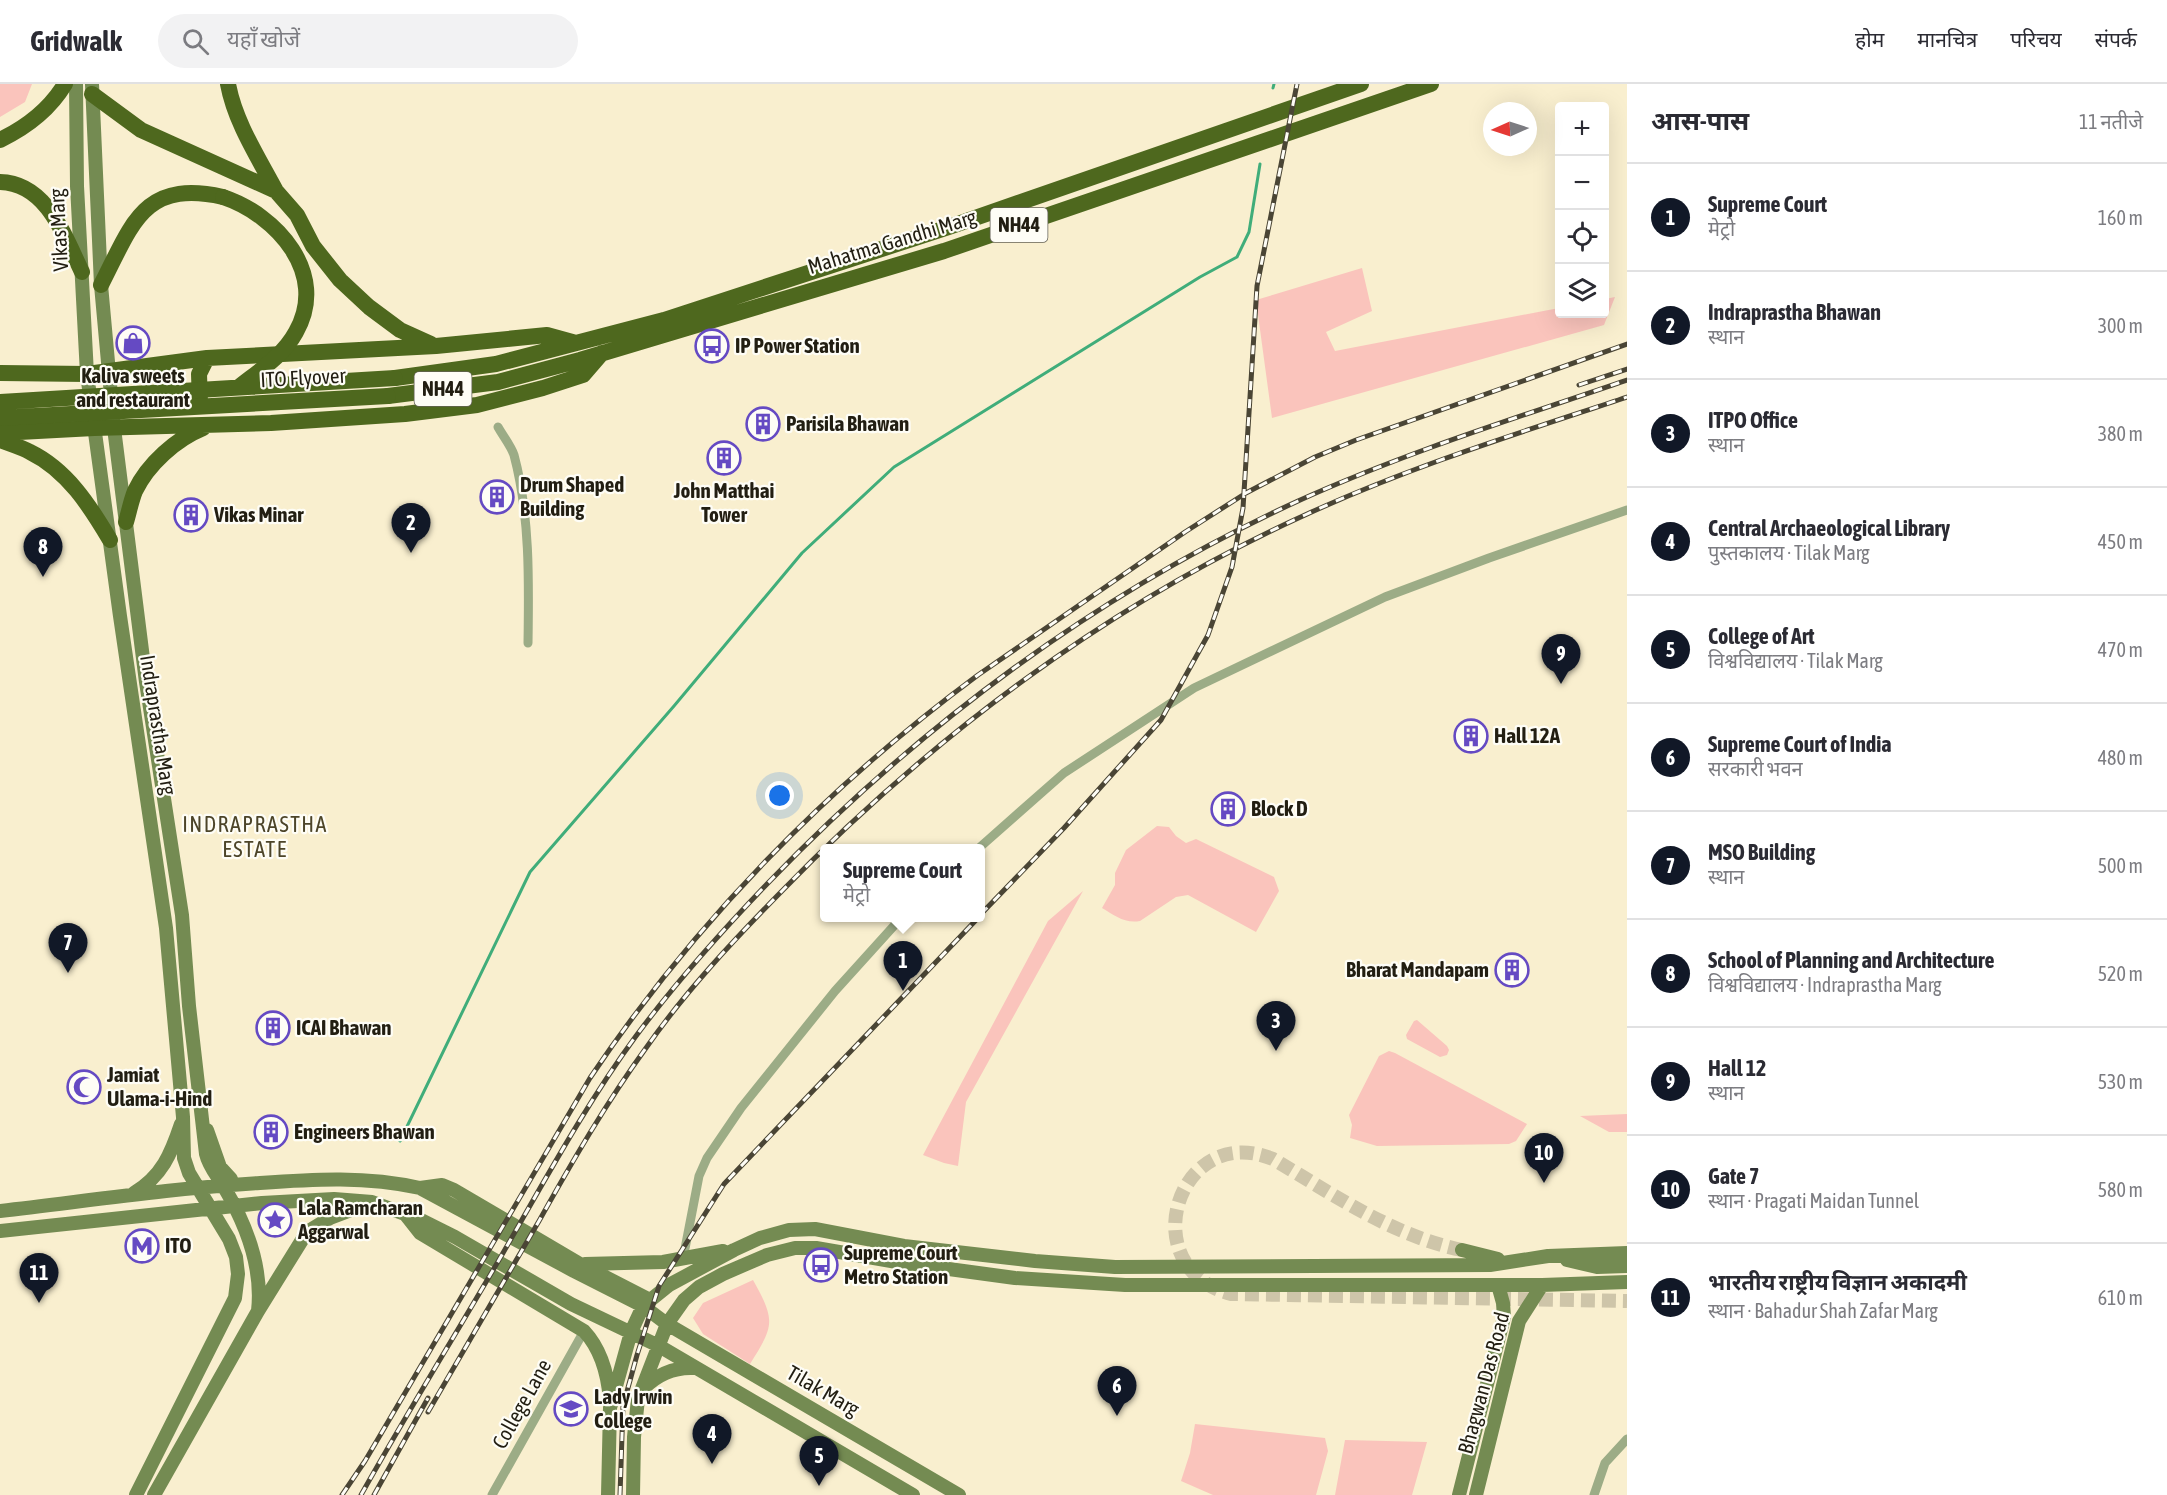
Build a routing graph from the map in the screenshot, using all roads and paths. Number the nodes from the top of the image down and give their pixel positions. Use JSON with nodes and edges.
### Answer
{"nodes":[{"id":1,"x":65,"y":84,"type":"edge"},
{"id":2,"x":76,"y":84,"type":"edge"},
{"id":3,"x":228,"y":84,"type":"edge"},
{"id":4,"x":1361,"y":84,"type":"edge"},
{"id":5,"x":1431,"y":84,"type":"edge"},
{"id":6,"x":92,"y":89,"type":"edge"},
{"id":7,"x":0,"y":140,"type":"edge"},
{"id":8,"x":0,"y":182,"type":"edge"},
{"id":9,"x":276,"y":191,"type":"junction"},
{"id":10,"x":82,"y":272,"type":"junction"},
{"id":11,"x":101,"y":285,"type":"junction"},
{"id":12,"x":580,"y":344,"type":"junction"},
{"id":13,"x":436,"y":346,"type":"junction"},
{"id":14,"x":603,"y":353,"type":"junction"},
{"id":15,"x":207,"y":358,"type":"junction"},
{"id":16,"x":0,"y":372,"type":"edge"},
{"id":17,"x":110,"y":372,"type":"junction"},
{"id":18,"x":87,"y":374,"type":"junction"},
{"id":19,"x":239,"y":387,"type":"junction"},
{"id":20,"x":0,"y":402,"type":"edge"},
{"id":21,"x":0,"y":418,"type":"edge"},
{"id":22,"x":210,"y":424,"type":"junction"},
{"id":23,"x":498,"y":427,"type":"dead end"},
{"id":24,"x":94,"y":428,"type":"junction"},
{"id":25,"x":114,"y":428,"type":"junction"},
{"id":26,"x":0,"y":433,"type":"edge"},
{"id":27,"x":0,"y":440,"type":"edge"},
{"id":28,"x":1627,"y":510,"type":"edge"},
{"id":29,"x":126,"y":522,"type":"junction"},
{"id":30,"x":110,"y":540,"type":"junction"},
{"id":31,"x":528,"y":643,"type":"dead end"},
{"id":32,"x":985,"y":844,"type":"edge"},
{"id":33,"x":898,"y":922,"type":"edge"},
{"id":34,"x":201,"y":1116,"type":"junction"},
{"id":35,"x":183,"y":1117,"type":"junction"},
{"id":36,"x":238,"y":1184,"type":"junction"},
{"id":37,"x":223,"y":1185,"type":"junction"},
{"id":38,"x":198,"y":1187,"type":"junction"},
{"id":39,"x":420,"y":1188,"type":"junction"},
{"id":40,"x":130,"y":1196,"type":"junction"},
{"id":41,"x":372,"y":1202,"type":"junction"},
{"id":42,"x":234,"y":1206,"type":"junction"},
{"id":43,"x":209,"y":1209,"type":"junction"},
{"id":44,"x":0,"y":1211,"type":"edge"},
{"id":45,"x":405,"y":1214,"type":"junction"},
{"id":46,"x":0,"y":1231,"type":"edge"},
{"id":47,"x":760,"y":1238,"type":"junction"},
{"id":48,"x":734,"y":1250,"type":"junction"},
{"id":49,"x":1462,"y":1250,"type":"tunnel mouth"},
{"id":50,"x":1627,"y":1253,"type":"edge"},
{"id":51,"x":765,"y":1256,"type":"junction"},
{"id":52,"x":1548,"y":1256,"type":"junction"},
{"id":53,"x":683,"y":1258,"type":"junction"},
{"id":54,"x":1516,"y":1261,"type":"junction"},
{"id":55,"x":580,"y":1264,"type":"junction"},
{"id":56,"x":1627,"y":1266,"type":"edge"},
{"id":57,"x":1627,"y":1282,"type":"edge"},
{"id":58,"x":1498,"y":1285,"type":"junction"},
{"id":59,"x":1542,"y":1285,"type":"junction"},
{"id":60,"x":647,"y":1303,"type":"junction"},
{"id":61,"x":571,"y":1304,"type":"junction"},
{"id":62,"x":258,"y":1311,"type":"junction"},
{"id":63,"x":563,"y":1318,"type":"junction"},
{"id":64,"x":667,"y":1324,"type":"junction"},
{"id":65,"x":584,"y":1331,"type":"junction"},
{"id":66,"x":631,"y":1332,"type":"junction"},
{"id":67,"x":659,"y":1346,"type":"junction"},
{"id":68,"x":696,"y":1369,"type":"junction"},
{"id":69,"x":1486,"y":1386,"type":"junction"},
{"id":70,"x":1503,"y":1390,"type":"junction"},
{"id":71,"x":640,"y":1393,"type":"junction"},
{"id":72,"x":610,"y":1408,"type":"junction"},
{"id":73,"x":610,"y":1435,"type":"junction"},
{"id":74,"x":634,"y":1437,"type":"junction"},
{"id":75,"x":1627,"y":1438,"type":"edge"},
{"id":76,"x":136,"y":1495,"type":"edge"},
{"id":77,"x":154,"y":1495,"type":"edge"},
{"id":78,"x":492,"y":1495,"type":"edge"},
{"id":79,"x":608,"y":1495,"type":"edge"},
{"id":80,"x":633,"y":1495,"type":"edge"},
{"id":81,"x":913,"y":1495,"type":"edge"},
{"id":82,"x":958,"y":1495,"type":"edge"},
{"id":83,"x":1459,"y":1495,"type":"edge"},
{"id":84,"x":1476,"y":1495,"type":"edge"},
{"id":85,"x":1594,"y":1495,"type":"edge"}],
"edges":[{"from":1,"to":7,"type":"highway"},
{"from":2,"to":10,"type":"main road","name":"Vikas Marg"},
{"from":3,"to":9,"type":"highway"},
{"from":4,"to":12,"type":"highway","name":"Mahatma Gandhi Marg","number":"NH44"},
{"from":5,"to":14,"type":"highway","name":"Mahatma Gandhi Marg","number":"NH44"},
{"from":6,"to":9,"type":"highway"},
{"from":6,"to":11,"type":"main road","name":"Vikas Marg"},
{"from":8,"to":10,"type":"highway"},
{"from":9,"to":13,"type":"highway"},
{"from":10,"to":18,"type":"main road","name":"Vikas Marg"},
{"from":11,"to":17,"type":"main road","name":"Vikas Marg"},
{"from":11,"to":19,"type":"highway","bridge":true},
{"from":12,"to":13,"type":"highway"},
{"from":12,"to":19,"type":"highway","name":"ITO Flyover","number":"NH44","bridge":true},
{"from":13,"to":15,"type":"highway"},
{"from":14,"to":21,"type":"highway","name":"ITO Flyover","number":"NH44","bridge":true},
{"from":14,"to":22,"type":"highway"},
{"from":15,"to":17,"type":"highway"},
{"from":15,"to":22,"type":"highway"},
{"from":16,"to":18,"type":"highway"},
{"from":17,"to":18,"type":"highway"},
{"from":17,"to":25,"type":"main road","name":"Vikas Marg"},
{"from":18,"to":24,"type":"main road","name":"Indraprastha Marg"},
{"from":19,"to":20,"type":"highway","name":"ITO Flyover","bridge":true},
{"from":22,"to":25,"type":"highway"},
{"from":22,"to":29,"type":"highway"},
{"from":23,"to":31,"type":"street"},
{"from":24,"to":25,"type":"highway"},
{"from":24,"to":26,"type":"highway"},
{"from":24,"to":30,"type":"main road","name":"Indraprastha Marg"},
{"from":25,"to":29,"type":"main road","name":"Indraprastha Marg"},
{"from":27,"to":30,"type":"highway"},
{"from":28,"to":32,"type":"street"},
{"from":29,"to":34,"type":"main road","name":"Indraprastha Marg"},
{"from":30,"to":35,"type":"main road","name":"Indraprastha Marg"},
{"from":33,"to":53,"type":"street"},
{"from":34,"to":36,"type":"main road"},
{"from":34,"to":37,"type":"main road","name":"Indraprastha Marg"},
{"from":35,"to":38,"type":"main road","name":"Indraprastha Marg"},
{"from":35,"to":40,"type":"main road"},
{"from":36,"to":37,"type":"main road"},
{"from":36,"to":39,"type":"main road"},
{"from":37,"to":38,"type":"main road"},
{"from":37,"to":42,"type":"main road","name":"Indraprastha Marg"},
{"from":38,"to":40,"type":"main road"},
{"from":38,"to":43,"type":"main road","name":"Indraprastha Marg"},
{"from":39,"to":55,"type":"main road"},
{"from":39,"to":60,"type":"main road"},
{"from":40,"to":44,"type":"main road"},
{"from":41,"to":42,"type":"main road","name":"Tilak Marg"},
{"from":41,"to":45,"type":"main road","name":"Tilak Marg"},
{"from":41,"to":62,"type":"main road"},
{"from":42,"to":43,"type":"main road","name":"Tilak Marg"},
{"from":42,"to":62,"type":"main road","name":"Indraprastha Marg"},
{"from":43,"to":46,"type":"main road","name":"Tilak Marg"},
{"from":43,"to":76,"type":"main road","name":"Indraprastha Marg"},
{"from":45,"to":61,"type":"main road","name":"Tilak Marg"},
{"from":45,"to":63,"type":"main road"},
{"from":47,"to":48,"type":"main road"},
{"from":47,"to":51,"type":"main road"},
{"from":47,"to":54,"type":"main road"},
{"from":48,"to":53,"type":"main road"},
{"from":48,"to":60,"type":"main road"},
{"from":49,"to":54,"type":"main road"},
{"from":50,"to":52,"type":"main road"},
{"from":51,"to":58,"type":"main road"},
{"from":51,"to":64,"type":"main road"},
{"from":52,"to":54,"type":"main road"},
{"from":52,"to":56,"type":"main road"},
{"from":53,"to":55,"type":"main road"},
{"from":55,"to":60,"type":"main road"},
{"from":57,"to":59,"type":"main road"},
{"from":58,"to":59,"type":"main road"},
{"from":58,"to":69,"type":"main road","name":"Bhagwan Das Road"},
{"from":59,"to":70,"type":"main road","name":"Bhagwan Das Road"},
{"from":60,"to":64,"type":"main road","name":"Tilak Marg"},
{"from":60,"to":66,"type":"main road"},
{"from":61,"to":63,"type":"main road"},
{"from":61,"to":66,"type":"main road","name":"Tilak Marg"},
{"from":62,"to":77,"type":"main road"},
{"from":63,"to":65,"type":"main road"},
{"from":64,"to":67,"type":"main road"},
{"from":64,"to":82,"type":"main road","name":"Tilak Marg"},
{"from":65,"to":72,"type":"main road"},
{"from":65,"to":78,"type":"street","name":"College Lane"},
{"from":66,"to":67,"type":"main road","name":"Tilak Marg"},
{"from":66,"to":72,"type":"main road"},
{"from":67,"to":68,"type":"main road","name":"Tilak Marg"},
{"from":67,"to":71,"type":"main road"},
{"from":68,"to":71,"type":"main road"},
{"from":68,"to":81,"type":"main road","name":"Tilak Marg"},
{"from":69,"to":70,"type":"main road"},
{"from":69,"to":83,"type":"main road","name":"Bhagwan Das Road"},
{"from":70,"to":84,"type":"main road","name":"Bhagwan Das Road"},
{"from":71,"to":74,"type":"main road"},
{"from":72,"to":73,"type":"main road"},
{"from":73,"to":74,"type":"main road"},
{"from":73,"to":79,"type":"main road"},
{"from":74,"to":80,"type":"main road"},
{"from":75,"to":85,"type":"street"}]}
